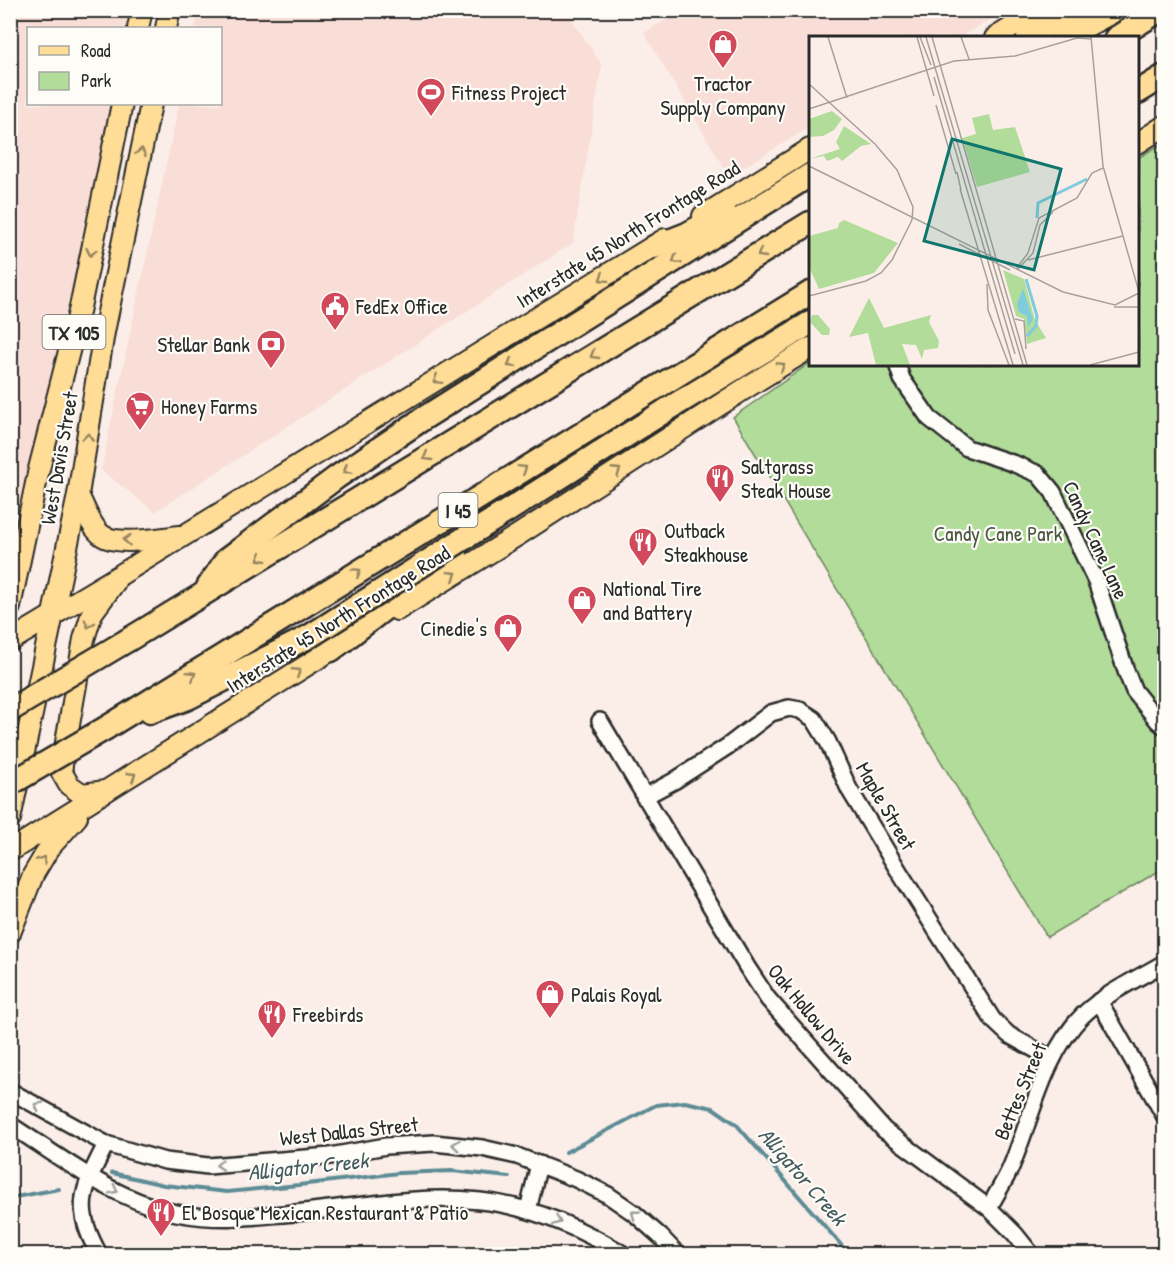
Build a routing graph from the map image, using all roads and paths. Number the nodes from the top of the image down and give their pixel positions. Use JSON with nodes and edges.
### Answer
{"nodes":[{"id":1,"x":142,"y":10,"type":"edge"},
{"id":2,"x":170,"y":10,"type":"edge"},
{"id":3,"x":1040,"y":10,"type":"edge"},
{"id":4,"x":1073,"y":10,"type":"edge"},
{"id":5,"x":1115,"y":10,"type":"edge"},
{"id":6,"x":1160,"y":10,"type":"edge"},
{"id":7,"x":138,"y":27,"type":"edge"},
{"id":8,"x":166,"y":27,"type":"edge"},
{"id":9,"x":998,"y":36,"type":"edge"},
{"id":10,"x":1031,"y":36,"type":"edge"},
{"id":11,"x":1067,"y":36,"type":"edge"},
{"id":12,"x":1119,"y":36,"type":"edge"},
{"id":13,"x":1164,"y":76,"type":"edge"},
{"id":14,"x":1139,"y":91,"type":"edge"},
{"id":15,"x":122,"y":105,"type":"edge"},
{"id":16,"x":151,"y":105,"type":"edge"},
{"id":17,"x":1164,"y":126,"type":"edge"},
{"id":18,"x":1139,"y":142,"type":"edge"},
{"id":19,"x":809,"y":150,"type":"edge"},
{"id":20,"x":809,"y":167,"type":"edge"},
{"id":21,"x":809,"y":177,"type":"edge"},
{"id":22,"x":809,"y":225,"type":"edge"},
{"id":23,"x":654,"y":247,"type":"junction"},
{"id":24,"x":809,"y":294,"type":"edge"},
{"id":25,"x":809,"y":294,"type":"edge"},
{"id":26,"x":809,"y":324,"type":"edge"},
{"id":27,"x":809,"y":349,"type":"edge"},
{"id":28,"x":898,"y":366,"type":"edge"},
{"id":29,"x":78,"y":495,"type":"junction"},
{"id":30,"x":185,"y":536,"type":"junction"},
{"id":31,"x":120,"y":575,"type":"junction"},
{"id":32,"x":204,"y":593,"type":"junction"},
{"id":33,"x":10,"y":607,"type":"edge"},
{"id":34,"x":54,"y":615,"type":"junction"},
{"id":35,"x":10,"y":641,"type":"edge"},
{"id":36,"x":331,"y":650,"type":"junction"},
{"id":37,"x":10,"y":710,"type":"edge"},
{"id":38,"x":600,"y":721,"type":"dead end"},
{"id":39,"x":1164,"y":726,"type":"edge"},
{"id":40,"x":106,"y":728,"type":"junction"},
{"id":41,"x":10,"y":784,"type":"edge"},
{"id":42,"x":108,"y":791,"type":"junction"},
{"id":43,"x":644,"y":796,"type":"junction"},
{"id":44,"x":91,"y":801,"type":"junction"},
{"id":45,"x":10,"y":819,"type":"edge"},
{"id":46,"x":10,"y":851,"type":"edge"},
{"id":47,"x":10,"y":933,"type":"edge"},
{"id":48,"x":1164,"y":963,"type":"edge"},
{"id":49,"x":1099,"y":1001,"type":"junction"},
{"id":50,"x":1052,"y":1059,"type":"junction"},
{"id":51,"x":10,"y":1091,"type":"edge"},
{"id":52,"x":1164,"y":1115,"type":"edge"},
{"id":53,"x":10,"y":1125,"type":"edge"},
{"id":54,"x":106,"y":1144,"type":"junction"},
{"id":55,"x":539,"y":1164,"type":"junction"},
{"id":56,"x":89,"y":1177,"type":"junction"},
{"id":57,"x":989,"y":1208,"type":"junction"},
{"id":58,"x":528,"y":1210,"type":"junction"},
{"id":59,"x":99,"y":1254,"type":"edge"},
{"id":60,"x":623,"y":1254,"type":"edge"},
{"id":61,"x":677,"y":1254,"type":"edge"},
{"id":62,"x":1031,"y":1254,"type":"edge"}],
"edges":[{"from":1,"to":7,"type":"main road"},
{"from":2,"to":8,"type":"main road"},
{"from":3,"to":9,"type":"main road"},
{"from":4,"to":10,"type":"highway"},
{"from":5,"to":11,"type":"highway"},
{"from":6,"to":12,"type":"highway"},
{"from":13,"to":14,"type":"highway"},
{"from":15,"to":33,"type":"main road","name":"West Davis Street","number":"TX 105","one_way":true},
{"from":29,"to":16,"type":"main road","name":"West Davis Street","number":"TX 105","one_way":true},
{"from":17,"to":18,"type":"main road"},
{"from":19,"to":23,"type":"main road","name":"Interstate 45 North Frontage Road"},
{"from":20,"to":23,"type":"highway"},
{"from":21,"to":32,"type":"highway","one_way":true},
{"from":22,"to":32,"type":"highway","one_way":true},
{"from":23,"to":30,"type":"main road","name":"Interstate 45 North Frontage Road","one_way":true},
{"from":24,"to":36,"type":"highway"},
{"from":40,"to":25,"type":"highway","number":"I 45","one_way":true},
{"from":26,"to":40,"type":"highway","bridge":true},
{"from":36,"to":27,"type":"main road","name":"Interstate 45 North Frontage Road","one_way":true},
{"from":28,"to":39,"type":"street","name":"Candy Cane Lane"},
{"from":30,"to":29,"type":"main road","one_way":true},
{"from":29,"to":34,"type":"main road","name":"West Davis Street","number":"TX 105"},
{"from":30,"to":31,"type":"main road","name":"Interstate 45 North Frontage Road"},
{"from":31,"to":34,"type":"main road","name":"Interstate 45 North Frontage Road"},
{"from":31,"to":42,"type":"main road","one_way":true},
{"from":32,"to":37,"type":"highway","bridge":true},
{"from":34,"to":35,"type":"main road","name":"Interstate 45 North Frontage Road"},
{"from":34,"to":45,"type":"main road","name":"West Davis Street","number":"TX 105"},
{"from":42,"to":36,"type":"main road","name":"Interstate 45 North Frontage Road","one_way":true},
{"from":38,"to":43,"type":"street","name":"Oak Hollow Drive"},
{"from":40,"to":41,"type":"highway","number":"I 45","bridge":true},
{"from":42,"to":44,"type":"main road","name":"Interstate 45 North Frontage Road"},
{"from":43,"to":50,"type":"street","name":"Maple Street"},
{"from":43,"to":57,"type":"street","name":"Oak Hollow Drive"},
{"from":44,"to":46,"type":"main road","name":"Interstate 45 North Frontage Road"},
{"from":47,"to":44,"type":"main road","one_way":true},
{"from":48,"to":49,"type":"street","name":"Bettes Street"},
{"from":49,"to":50,"type":"street","name":"Bettes Street"},
{"from":49,"to":52,"type":"street"},
{"from":50,"to":57,"type":"street","name":"Bettes Street"},
{"from":54,"to":51,"type":"street","name":"West Dallas Street","one_way":true},
{"from":53,"to":56,"type":"street"},
{"from":55,"to":54,"type":"street","name":"West Dallas Street","one_way":true},
{"from":54,"to":56,"type":"street"},
{"from":55,"to":58,"type":"street"},
{"from":61,"to":55,"type":"street","name":"West Dallas Street","one_way":true},
{"from":56,"to":58,"type":"street","one_way":true},
{"from":56,"to":59,"type":"street"},
{"from":57,"to":62,"type":"street","name":"Oak Hollow Drive"},
{"from":58,"to":60,"type":"street","one_way":true}]}
